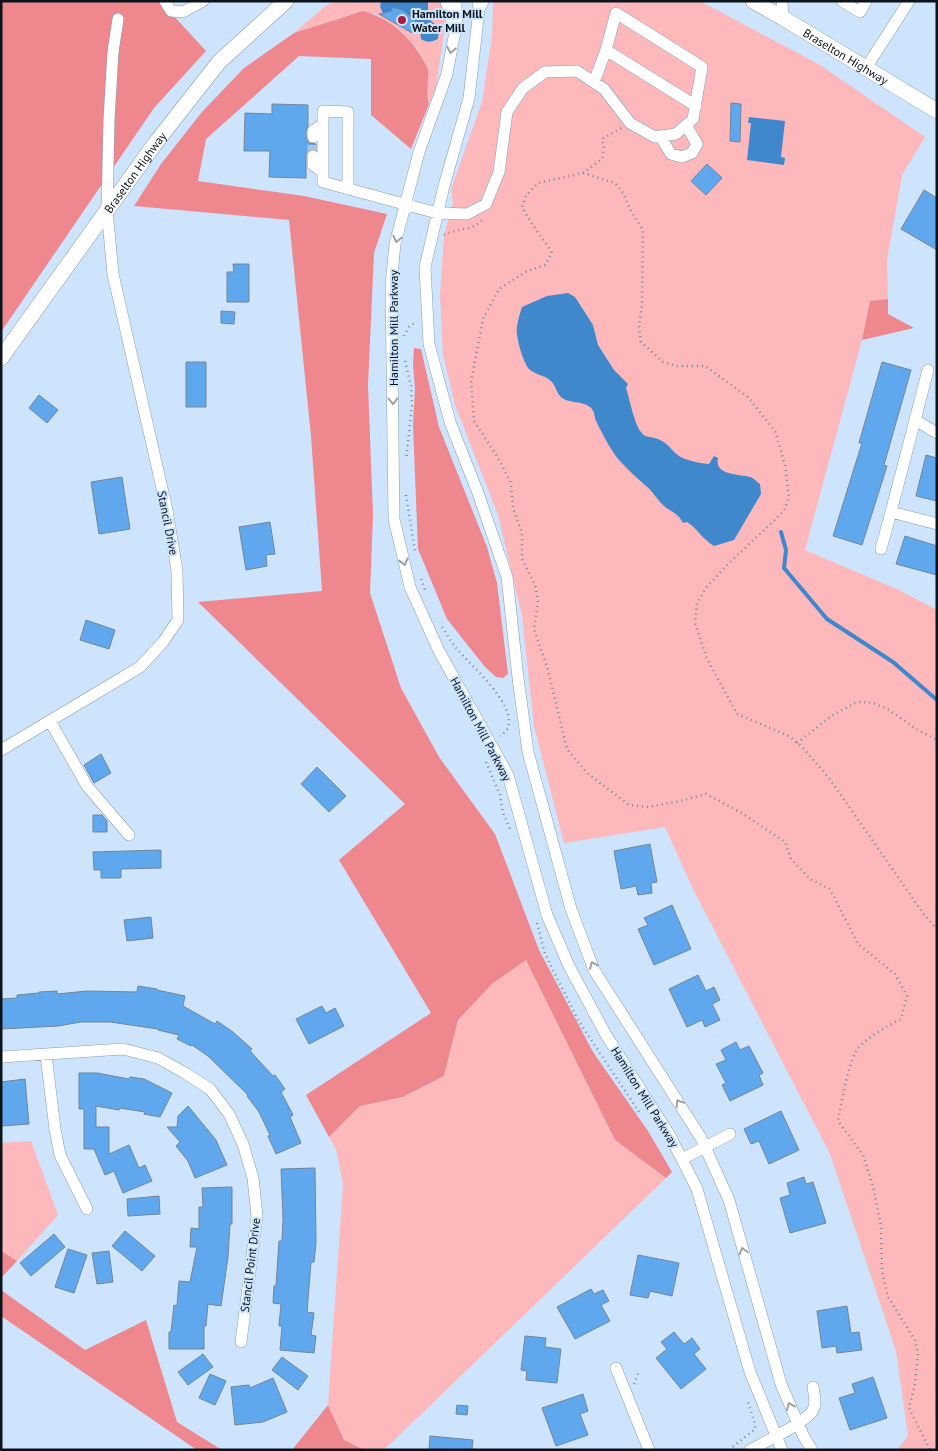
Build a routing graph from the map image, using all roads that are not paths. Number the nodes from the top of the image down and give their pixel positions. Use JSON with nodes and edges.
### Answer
{"nodes":[{"id":1,"x":165,"y":1,"type":"edge"},
{"id":2,"x":202,"y":1,"type":"edge"},
{"id":3,"x":286,"y":1,"type":"edge"},
{"id":4,"x":448,"y":1,"type":"edge"},
{"id":5,"x":456,"y":1,"type":"edge"},
{"id":6,"x":753,"y":1,"type":"edge"},
{"id":7,"x":782,"y":1,"type":"edge"},
{"id":8,"x":842,"y":1,"type":"edge"},
{"id":9,"x":866,"y":1,"type":"edge"},
{"id":10,"x":909,"y":1,"type":"edge"},
{"id":11,"x":480,"y":2,"type":"edge"},
{"id":12,"x":784,"y":18,"type":"junction"},
{"id":13,"x":118,"y":19,"type":"dead end"},
{"id":14,"x":456,"y":26,"type":"junction"},
{"id":15,"x":606,"y":50,"type":"junction"},
{"id":16,"x":866,"y":68,"type":"junction"},
{"id":17,"x":594,"y":82,"type":"junction"},
{"id":18,"x":696,"y":106,"type":"junction"},
{"id":19,"x":937,"y":111,"type":"edge"},
{"id":20,"x":323,"y":124,"type":"junction"},
{"id":21,"x":686,"y":125,"type":"junction"},
{"id":22,"x":660,"y":136,"type":"junction"},
{"id":23,"x":313,"y":137,"type":"tunnel mouth"},
{"id":24,"x":313,"y":156,"type":"tunnel mouth"},
{"id":25,"x":323,"y":172,"type":"junction"},
{"id":26,"x":348,"y":189,"type":"junction"},
{"id":27,"x":405,"y":205,"type":"junction"},
{"id":28,"x":106,"y":210,"type":"junction"},
{"id":29,"x":438,"y":213,"type":"junction"},
{"id":30,"x":1,"y":358,"type":"edge"},
{"id":31,"x":928,"y":370,"type":"dead end"},
{"id":32,"x":915,"y":420,"type":"junction"},
{"id":33,"x":937,"y":433,"type":"edge"},
{"id":34,"x":891,"y":512,"type":"junction"},
{"id":35,"x":937,"y":524,"type":"edge"},
{"id":36,"x":881,"y":549,"type":"dead end"},
{"id":37,"x":50,"y":721,"type":"junction"},
{"id":38,"x":1,"y":750,"type":"edge"},
{"id":39,"x":129,"y":835,"type":"dead end"},
{"id":40,"x":46,"y":1055,"type":"junction"},
{"id":41,"x":1,"y":1057,"type":"edge"},
{"id":42,"x":730,"y":1134,"type":"dead end"},
{"id":43,"x":705,"y":1147,"type":"junction"},
{"id":44,"x":682,"y":1159,"type":"junction"},
{"id":45,"x":87,"y":1209,"type":"dead end"},
{"id":46,"x":241,"y":1342,"type":"dead end"},
{"id":47,"x":616,"y":1368,"type":"dead end"},
{"id":48,"x":813,"y":1387,"type":"dead end"},
{"id":49,"x":798,"y":1423,"type":"junction"},
{"id":50,"x":777,"y":1436,"type":"junction"},
{"id":51,"x":649,"y":1450,"type":"edge"},
{"id":52,"x":750,"y":1450,"type":"edge"},
{"id":53,"x":782,"y":1450,"type":"edge"},
{"id":54,"x":812,"y":1450,"type":"edge"}],
"edges":[{"from":1,"to":2,"type":"street"},
{"from":3,"to":28,"type":"main road","name":"Braselton Highway"},
{"from":4,"to":14,"type":"main road"},
{"from":5,"to":14,"type":"street","name":"Hamilton Mill Parkway"},
{"from":6,"to":12,"type":"main road","name":"Braselton Highway"},
{"from":7,"to":12,"type":"street"},
{"from":8,"to":9,"type":"street"},
{"from":10,"to":16,"type":"street"},
{"from":11,"to":29,"type":"street","name":"Hamilton Mill Parkway"},
{"from":12,"to":16,"type":"main road","name":"Braselton Highway"},
{"from":13,"to":28,"type":"street","name":"Stancil Drive"},
{"from":14,"to":27,"type":"street","name":"Hamilton Mill Parkway","one_way":true},
{"from":15,"to":17,"type":"street"},
{"from":15,"to":18,"type":"street"},
{"from":15,"to":18,"type":"street"},
{"from":16,"to":19,"type":"main road","name":"Braselton Highway"},
{"from":17,"to":22,"type":"street"},
{"from":17,"to":29,"type":"street"},
{"from":18,"to":21,"type":"street"},
{"from":20,"to":23,"type":"street"},
{"from":20,"to":25,"type":"street"},
{"from":20,"to":26,"type":"street"},
{"from":21,"to":22,"type":"street"},
{"from":21,"to":22,"type":"street"},
{"from":24,"to":25,"type":"street"},
{"from":25,"to":26,"type":"street"},
{"from":26,"to":27,"type":"street"},
{"from":27,"to":29,"type":"street"},
{"from":27,"to":44,"type":"street","name":"Hamilton Mill Parkway","one_way":true},
{"from":28,"to":30,"type":"main road","name":"Braselton Highway"},
{"from":28,"to":37,"type":"street","name":"Stancil Drive"},
{"from":43,"to":29,"type":"street","name":"Hamilton Mill Parkway","one_way":true},
{"from":31,"to":32,"type":"street"},
{"from":32,"to":33,"type":"street"},
{"from":32,"to":34,"type":"street"},
{"from":34,"to":35,"type":"street"},
{"from":34,"to":36,"type":"street"},
{"from":37,"to":38,"type":"street","name":"Stancil Drive"},
{"from":37,"to":39,"type":"street"},
{"from":40,"to":41,"type":"street","name":"Stancil Point Drive"},
{"from":40,"to":45,"type":"street"},
{"from":40,"to":46,"type":"street","name":"Stancil Point Drive"},
{"from":42,"to":43,"type":"street"},
{"from":43,"to":44,"type":"street"},
{"from":49,"to":43,"type":"street","name":"Hamilton Mill Parkway","one_way":true},
{"from":44,"to":50,"type":"street","name":"Hamilton Mill Parkway"},
{"from":47,"to":51,"type":"street"},
{"from":48,"to":49,"type":"street"},
{"from":49,"to":50,"type":"street"},
{"from":49,"to":54,"type":"street","name":"Hamilton Mill Parkway"},
{"from":50,"to":52,"type":"street"},
{"from":50,"to":53,"type":"street","name":"Hamilton Mill Parkway"}]}
